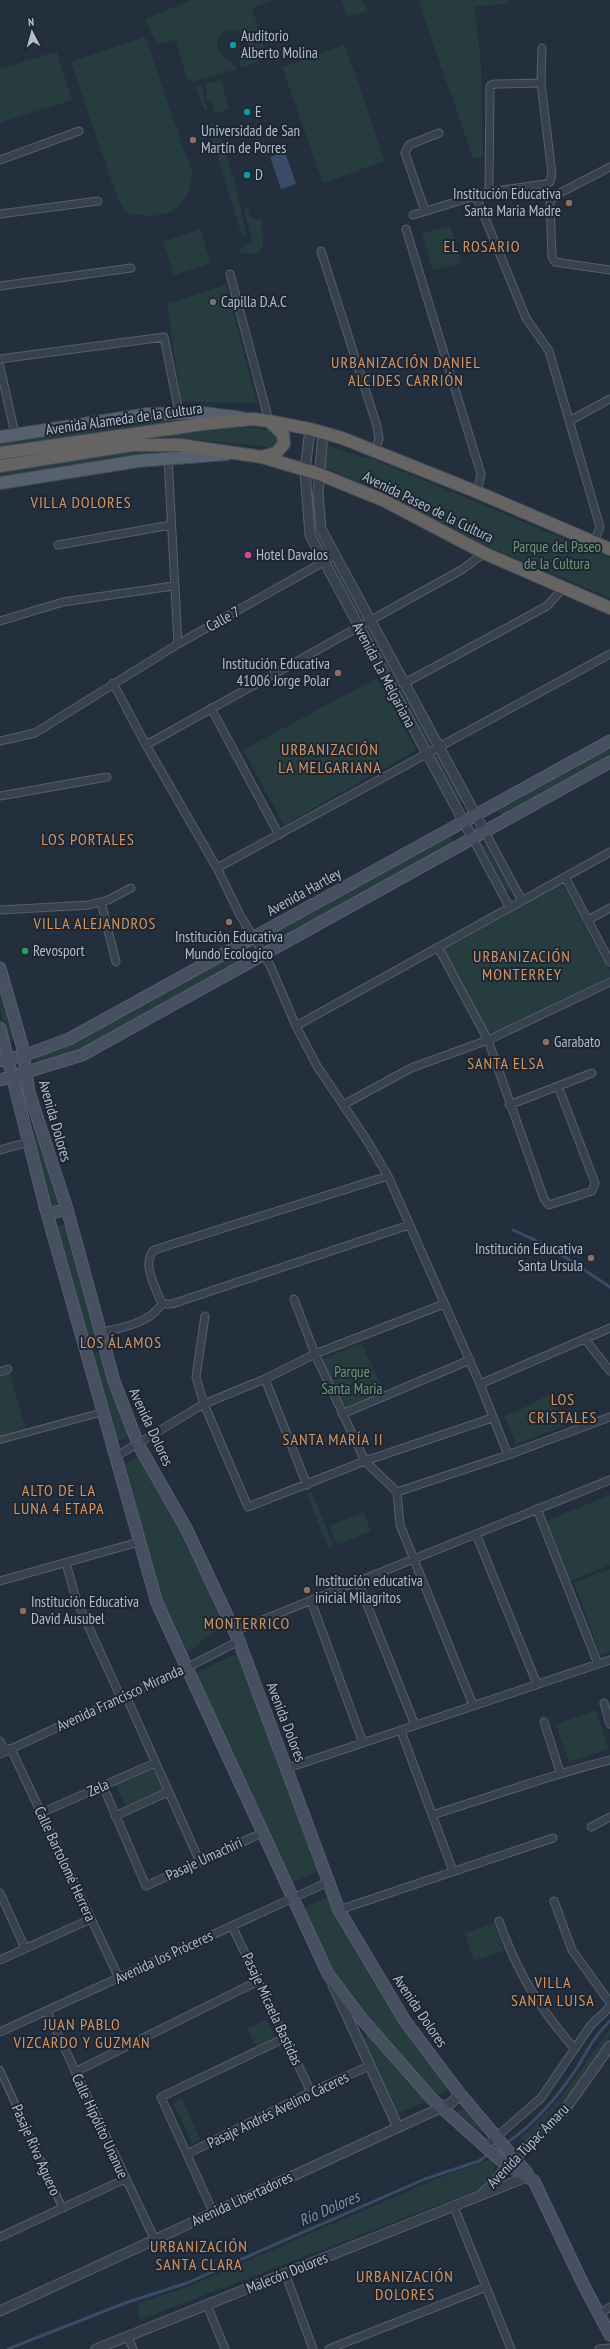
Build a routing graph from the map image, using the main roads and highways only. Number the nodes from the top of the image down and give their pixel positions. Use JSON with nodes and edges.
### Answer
{"nodes":[{"id":1,"x":253,"y":419,"type":"junction"},
{"id":2,"x":269,"y":421,"type":"junction"},
{"id":3,"x":323,"y":432,"type":"joint"},
{"id":4,"x":0,"y":437,"type":"edge"},
{"id":5,"x":0,"y":453,"type":"edge"},
{"id":6,"x":235,"y":453,"type":"junction"},
{"id":7,"x":262,"y":457,"type":"junction"},
{"id":8,"x":0,"y":466,"type":"edge"},
{"id":9,"x":319,"y":474,"type":"joint"},
{"id":10,"x":0,"y":483,"type":"edge"},
{"id":11,"x":610,"y":549,"type":"edge"},
{"id":12,"x":610,"y":608,"type":"edge"},
{"id":13,"x":610,"y":740,"type":"edge"},
{"id":14,"x":610,"y":762,"type":"edge"},
{"id":15,"x":0,"y":968,"type":"edge"},
{"id":16,"x":0,"y":1028,"type":"edge"},
{"id":17,"x":23,"y":1056,"type":"junction"},
{"id":18,"x":4,"y":1060,"type":"edge"},
{"id":19,"x":26,"y":1072,"type":"junction"},
{"id":20,"x":12,"y":1076,"type":"junction"},
{"id":21,"x":0,"y":1080,"type":"edge"},
{"id":22,"x":67,"y":1209,"type":"junction"},
{"id":23,"x":48,"y":1214,"type":"junction"},
{"id":24,"x":101,"y":1336,"type":"junction"},
{"id":25,"x":84,"y":1344,"type":"junction"},
{"id":26,"x":508,"y":2159,"type":"junction"},
{"id":27,"x":610,"y":2335,"type":"edge"}],
"edges":[{"from":1,"to":2,"type":"highway","name":"Avenida Alameda de la Cultura"},
{"from":1,"to":4,"type":"main road","name":"Avenida Alameda de la Cultura"},
{"from":1,"to":5,"type":"highway","name":"Avenida Alameda de la Cultura"},
{"from":2,"to":3,"type":"highway","name":"Avenida Alameda de la Cultura"},
{"from":2,"to":7,"type":"highway"},
{"from":3,"to":11,"type":"highway","name":"Avenida Paseo de la Cultura"},
{"from":6,"to":7,"type":"highway","name":"Avenida Alameda de la Cultura"},
{"from":6,"to":8,"type":"highway","name":"Avenida Alameda de la Cultura"},
{"from":6,"to":10,"type":"main road","name":"Avenida Alameda de la Cultura"},
{"from":7,"to":9,"type":"highway","name":"Avenida Alameda de la Cultura"},
{"from":9,"to":12,"type":"highway","name":"Avenida Paseo de la Cultura"},
{"from":13,"to":17,"type":"main road","name":"Avenida Hartley"},
{"from":14,"to":19,"type":"main road"},
{"from":15,"to":17,"type":"main road","name":"Avenida Dolores"},
{"from":16,"to":18,"type":"main road","name":"Avenida Dolores"},
{"from":17,"to":18,"type":"main road","name":"Avenida Hartley"},
{"from":17,"to":19,"type":"main road","name":"Avenida Dolores"},
{"from":18,"to":20,"type":"main road","name":"Avenida Dolores"},
{"from":19,"to":20,"type":"main road"},
{"from":19,"to":22,"type":"main road","name":"Avenida Dolores"},
{"from":20,"to":21,"type":"main road"},
{"from":20,"to":23,"type":"main road","name":"Avenida Dolores"},
{"from":22,"to":23,"type":"main road"},
{"from":22,"to":24,"type":"main road","name":"Avenida Dolores"},
{"from":23,"to":25,"type":"main road","name":"Avenida Dolores"},
{"from":24,"to":25,"type":"main road"},
{"from":24,"to":26,"type":"main road","name":"Avenida Dolores"},
{"from":25,"to":26,"type":"main road","name":"Avenida Dolores"},
{"from":26,"to":27,"type":"main road","name":"Avenida Dolores"}]}
